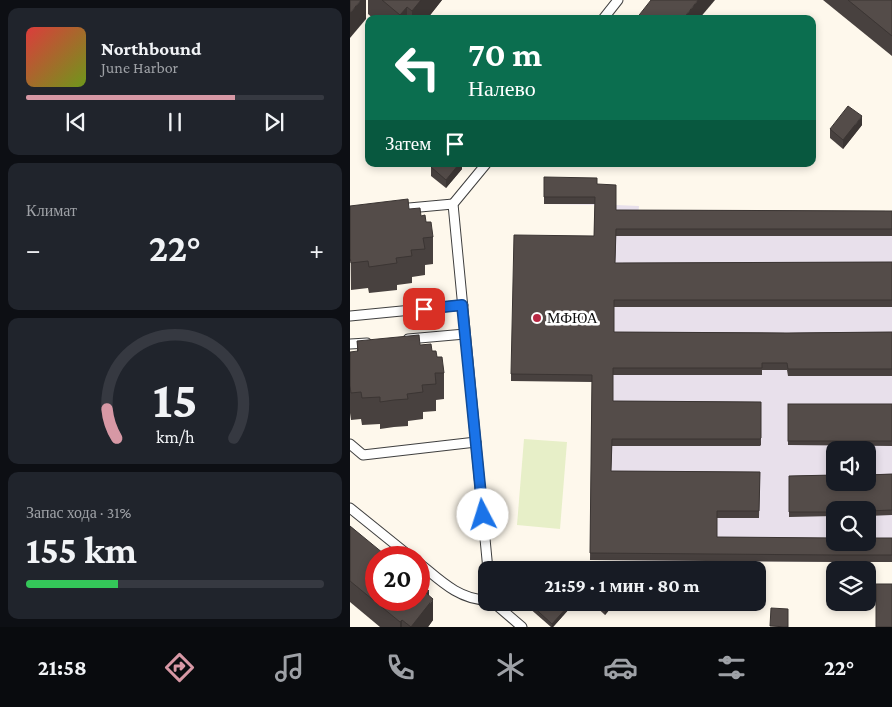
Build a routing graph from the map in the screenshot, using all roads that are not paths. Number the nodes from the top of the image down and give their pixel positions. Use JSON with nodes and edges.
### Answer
{"nodes":[{"id":1,"x":618,"y":0,"type":"edge"},
{"id":2,"x":606,"y":15,"type":"edge"},
{"id":3,"x":484,"y":167,"type":"edge"},
{"id":4,"x":453,"y":204,"type":"junction"},
{"id":5,"x":387,"y":210,"type":"edge"},
{"id":6,"x":462,"y":305,"type":"junction"},
{"id":7,"x":350,"y":316,"type":"edge"},
{"id":8,"x":465,"y":334,"type":"junction"},
{"id":9,"x":398,"y":340,"type":"edge"},
{"id":10,"x":379,"y":342,"type":"edge"},
{"id":11,"x":350,"y":344,"type":"edge"},
{"id":12,"x":476,"y":442,"type":"junction"},
{"id":13,"x":350,"y":444,"type":"edge"},
{"id":14,"x":350,"y":508,"type":"edge"},
{"id":15,"x":397,"y":546,"type":"edge"},
{"id":16,"x":487,"y":561,"type":"edge"},
{"id":17,"x":430,"y":572,"type":"edge"},
{"id":18,"x":478,"y":599,"type":"edge"},
{"id":19,"x":503,"y":611,"type":"edge"},
{"id":20,"x":522,"y":627,"type":"edge"}],
"edges":[{"from":1,"to":2,"type":"lane"},
{"from":3,"to":4,"type":"lane"},
{"from":4,"to":5,"type":"lane"},
{"from":4,"to":6,"type":"lane"},
{"from":6,"to":7,"type":"lane"},
{"from":6,"to":8,"type":"lane"},
{"from":8,"to":9,"type":"lane"},
{"from":8,"to":12,"type":"lane"},
{"from":10,"to":11,"type":"lane"},
{"from":12,"to":13,"type":"lane"},
{"from":12,"to":16,"type":"lane"},
{"from":14,"to":15,"type":"lane"},
{"from":17,"to":18,"type":"lane"},
{"from":19,"to":20,"type":"lane"}]}
